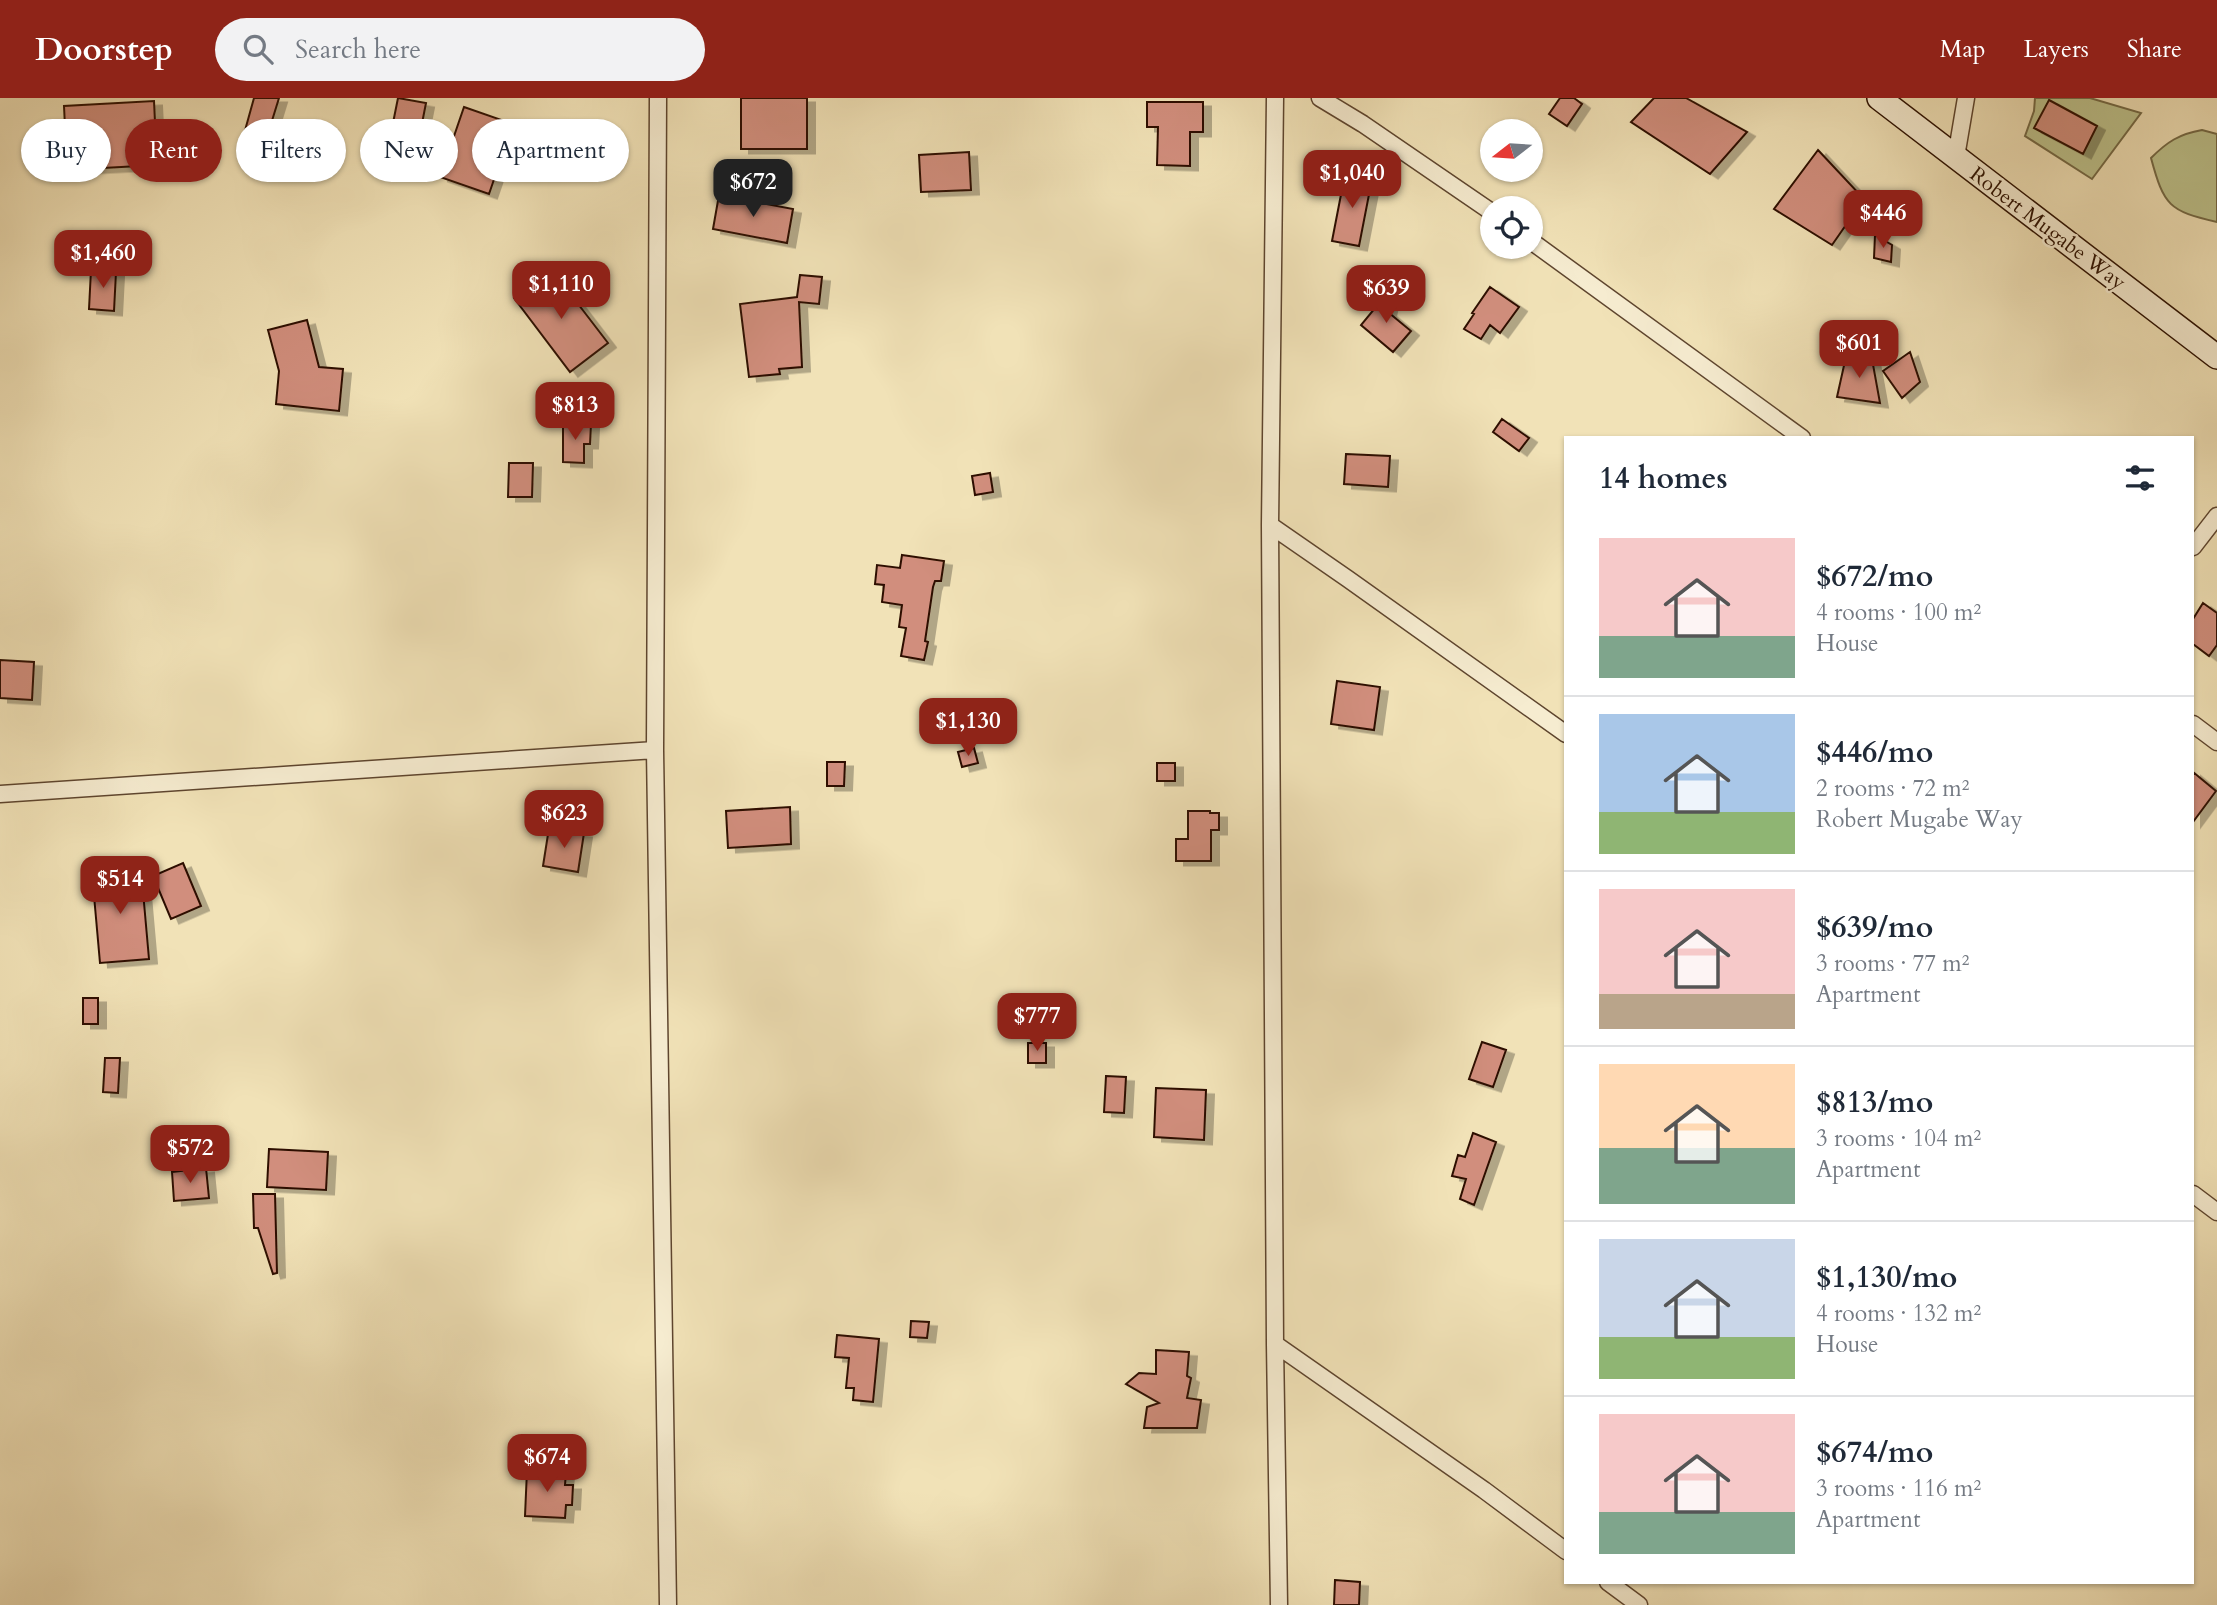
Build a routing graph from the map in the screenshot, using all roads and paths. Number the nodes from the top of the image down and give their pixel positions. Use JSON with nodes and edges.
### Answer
{"nodes":[{"id":1,"x":658,"y":98,"type":"edge"},
{"id":2,"x":1275,"y":98,"type":"edge"},
{"id":3,"x":1320,"y":98,"type":"edge"},
{"id":4,"x":1879,"y":98,"type":"edge"},
{"id":5,"x":1965,"y":98,"type":"edge"},
{"id":6,"x":1956,"y":157,"type":"junction"},
{"id":7,"x":1480,"y":204,"type":"edge"},
{"id":8,"x":1543,"y":250,"type":"edge"},
{"id":9,"x":2217,"y":357,"type":"edge"},
{"id":10,"x":1799,"y":436,"type":"edge"},
{"id":11,"x":2217,"y":516,"type":"edge"},
{"id":12,"x":1269,"y":525,"type":"junction"},
{"id":13,"x":2194,"y":546,"type":"edge"},
{"id":14,"x":2194,"y":725,"type":"edge"},
{"id":15,"x":1564,"y":733,"type":"edge"},
{"id":16,"x":2217,"y":742,"type":"edge"},
{"id":17,"x":655,"y":750,"type":"junction"},
{"id":18,"x":0,"y":793,"type":"edge"},
{"id":19,"x":2194,"y":1195,"type":"edge"},
{"id":20,"x":2217,"y":1212,"type":"edge"},
{"id":21,"x":1275,"y":1344,"type":"junction"},
{"id":22,"x":1564,"y":1550,"type":"edge"},
{"id":23,"x":1611,"y":1584,"type":"edge"},
{"id":24,"x":668,"y":1605,"type":"edge"},
{"id":25,"x":1279,"y":1605,"type":"edge"},
{"id":26,"x":1639,"y":1605,"type":"edge"}],
"edges":[{"from":1,"to":17,"type":"street"},
{"from":2,"to":12,"type":"street"},
{"from":3,"to":7,"type":"street"},
{"from":4,"to":6,"type":"main road","name":"Robert Mugabe Way"},
{"from":5,"to":6,"type":"street"},
{"from":6,"to":9,"type":"main road","name":"Robert Mugabe Way"},
{"from":8,"to":10,"type":"street"},
{"from":11,"to":13,"type":"street"},
{"from":12,"to":15,"type":"street"},
{"from":12,"to":21,"type":"street"},
{"from":14,"to":16,"type":"street"},
{"from":17,"to":18,"type":"street"},
{"from":17,"to":24,"type":"street"},
{"from":19,"to":20,"type":"street"},
{"from":21,"to":22,"type":"street"},
{"from":21,"to":25,"type":"street"},
{"from":23,"to":26,"type":"street"}]}
